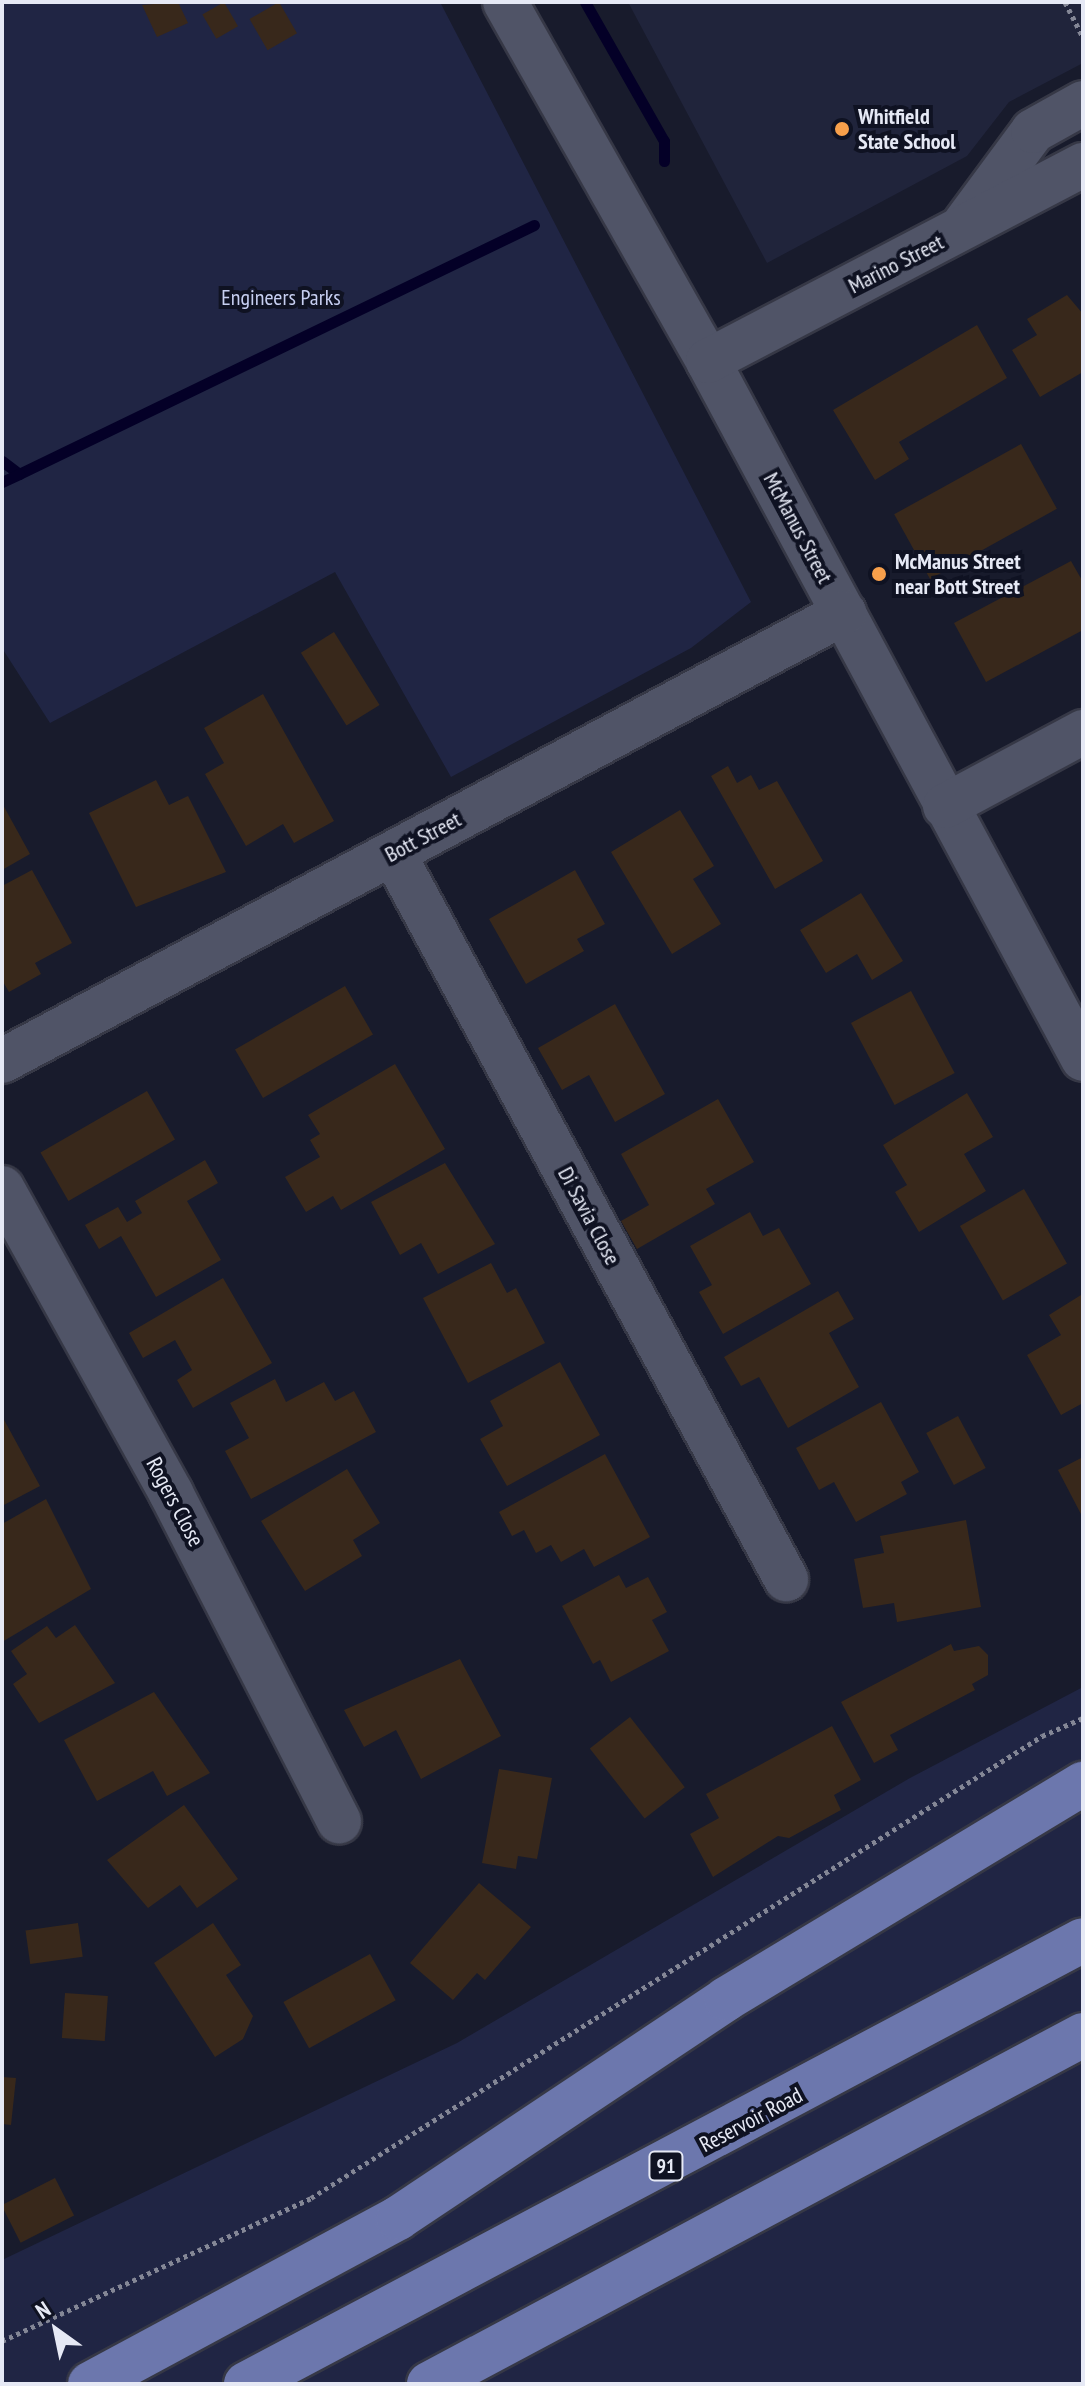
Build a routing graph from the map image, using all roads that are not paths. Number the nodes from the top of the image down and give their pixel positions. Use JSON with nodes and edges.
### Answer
{"nodes":[{"id":1,"x":505,"y":2,"type":"edge"},
{"id":2,"x":1083,"y":103,"type":"edge"},
{"id":3,"x":1083,"y":165,"type":"edge"},
{"id":4,"x":959,"y":232,"type":"junction"},
{"id":5,"x":708,"y":361,"type":"junction"},
{"id":6,"x":844,"y":613,"type":"junction"},
{"id":7,"x":1083,"y":732,"type":"edge"},
{"id":8,"x":945,"y":806,"type":"junction"},
{"id":9,"x":393,"y":853,"type":"junction"},
{"id":10,"x":1083,"y":1059,"type":"edge"},
{"id":11,"x":2,"y":1061,"type":"edge"},
{"id":12,"x":2,"y":1188,"type":"edge"},
{"id":13,"x":786,"y":1579,"type":"dead end"},
{"id":14,"x":1083,"y":1784,"type":"edge"},
{"id":15,"x":339,"y":1821,"type":"dead end"},
{"id":16,"x":1083,"y":1940,"type":"edge"},
{"id":17,"x":1083,"y":2035,"type":"edge"},
{"id":18,"x":1083,"y":2067,"type":"edge"},
{"id":19,"x":444,"y":2376,"type":"edge"},
{"id":20,"x":90,"y":2384,"type":"edge"},
{"id":21,"x":246,"y":2384,"type":"edge"}],
"edges":[{"from":1,"to":5,"type":"street","name":"McManus Street"},
{"from":2,"to":4,"type":"street"},
{"from":3,"to":4,"type":"street","name":"Marino Street"},
{"from":4,"to":5,"type":"street","name":"Marino Street"},
{"from":5,"to":6,"type":"street","name":"McManus Street"},
{"from":6,"to":8,"type":"street","name":"McManus Street"},
{"from":6,"to":9,"type":"street","name":"Bott Street"},
{"from":7,"to":8,"type":"street"},
{"from":8,"to":10,"type":"street","name":"McManus Street"},
{"from":9,"to":11,"type":"street","name":"Bott Street"},
{"from":9,"to":13,"type":"street","name":"Di Savia Close"},
{"from":12,"to":15,"type":"street","name":"Rogers Close"},
{"from":14,"to":20,"type":"main road"},
{"from":16,"to":21,"type":"main road","name":"Reservoir Road","number":"91"},
{"from":17,"to":19,"type":"main road"},
{"from":18,"to":19,"type":"main road"}]}
